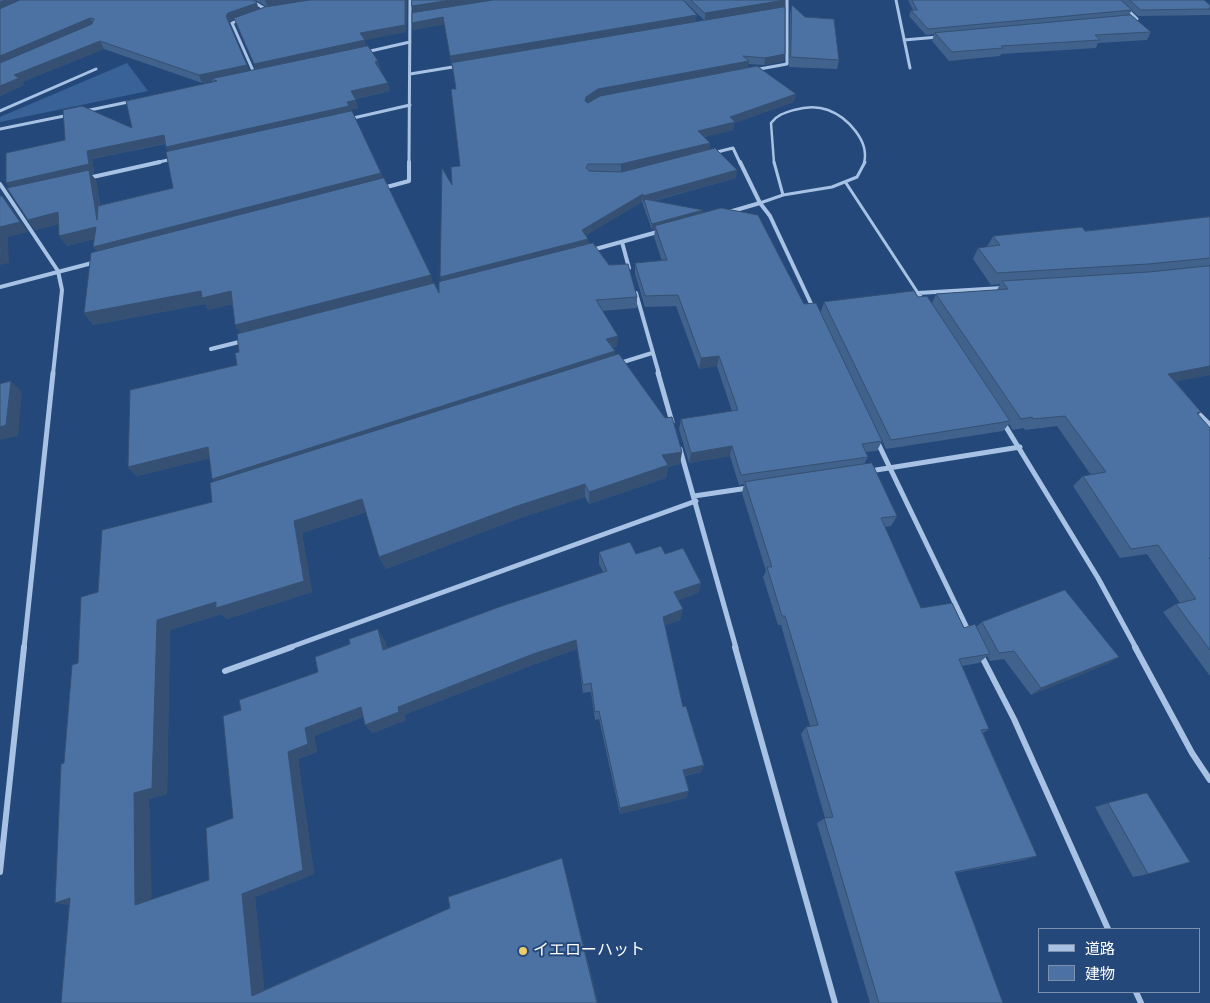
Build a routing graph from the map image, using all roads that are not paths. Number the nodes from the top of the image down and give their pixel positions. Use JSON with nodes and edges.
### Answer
{"nodes":[{"id":1,"x":250,"y":0,"type":"edge"},
{"id":2,"x":410,"y":0,"type":"edge"},
{"id":3,"x":787,"y":0,"type":"edge"},
{"id":4,"x":896,"y":0,"type":"edge"},
{"id":5,"x":1118,"y":0,"type":"edge"},
{"id":6,"x":273,"y":10,"type":"edge"},
{"id":7,"x":788,"y":10,"type":"junction"},
{"id":8,"x":267,"y":11,"type":"junction"},
{"id":9,"x":778,"y":12,"type":"edge"},
{"id":10,"x":258,"y":14,"type":"edge"},
{"id":11,"x":420,"y":15,"type":"edge"},
{"id":12,"x":410,"y":16,"type":"junction"},
{"id":13,"x":250,"y":17,"type":"edge"},
{"id":14,"x":1128,"y":20,"type":"edge"},
{"id":15,"x":943,"y":36,"type":"edge"},
{"id":16,"x":904,"y":40,"type":"junction"},
{"id":17,"x":410,"y":42,"type":"junction"},
{"id":18,"x":362,"y":53,"type":"edge"},
{"id":19,"x":469,"y":64,"type":"edge"},
{"id":20,"x":910,"y":68,"type":"dead end"},
{"id":21,"x":96,"y":69,"type":"dead end"},
{"id":22,"x":750,"y":71,"type":"edge"},
{"id":23,"x":410,"y":74,"type":"junction"},
{"id":24,"x":246,"y":77,"type":"edge"},
{"id":25,"x":142,"y":99,"type":"edge"},
{"id":26,"x":410,"y":104,"type":"junction"},
{"id":27,"x":0,"y":111,"type":"edge"},
{"id":28,"x":343,"y":120,"type":"edge"},
{"id":29,"x":0,"y":129,"type":"edge"},
{"id":30,"x":705,"y":155,"type":"edge"},
{"id":31,"x":181,"y":157,"type":"edge"},
{"id":32,"x":86,"y":179,"type":"edge"},
{"id":33,"x":846,"y":183,"type":"junction"},
{"id":34,"x":0,"y":184,"type":"edge"},
{"id":35,"x":380,"y":188,"type":"edge"},
{"id":36,"x":783,"y":195,"type":"junction"},
{"id":37,"x":9,"y":196,"type":"junction"},
{"id":38,"x":0,"y":198,"type":"edge"},
{"id":39,"x":760,"y":203,"type":"junction"},
{"id":40,"x":723,"y":214,"type":"edge"},
{"id":41,"x":668,"y":229,"type":"edge"},
{"id":42,"x":622,"y":242,"type":"junction"},
{"id":43,"x":584,"y":252,"type":"edge"},
{"id":44,"x":106,"y":259,"type":"edge"},
{"id":45,"x":58,"y":272,"type":"junction"},
{"id":46,"x":632,"y":279,"type":"edge"},
{"id":47,"x":0,"y":287,"type":"edge"},
{"id":48,"x":634,"y":288,"type":"edge"},
{"id":49,"x":1005,"y":288,"type":"edge"},
{"id":50,"x":918,"y":294,"type":"junction"},
{"id":51,"x":929,"y":310,"type":"edge"},
{"id":52,"x":816,"y":316,"type":"edge"},
{"id":53,"x":250,"y":339,"type":"edge"},
{"id":54,"x":211,"y":349,"type":"dead end"},
{"id":55,"x":652,"y":353,"type":"junction"},
{"id":56,"x":614,"y":365,"type":"edge"},
{"id":57,"x":1192,"y":407,"type":"edge"},
{"id":58,"x":998,"y":414,"type":"edge"},
{"id":59,"x":1210,"y":425,"type":"edge"},
{"id":60,"x":674,"y":429,"type":"edge"},
{"id":61,"x":873,"y":432,"type":"edge"},
{"id":62,"x":677,"y":438,"type":"edge"},
{"id":63,"x":1020,"y":447,"type":"junction"},
{"id":64,"x":890,"y":468,"type":"junction"},
{"id":65,"x":861,"y":472,"type":"edge"},
{"id":66,"x":753,"y":487,"type":"edge"},
{"id":67,"x":695,"y":499,"type":"junction"},
{"id":68,"x":974,"y":642,"type":"edge"},
{"id":69,"x":979,"y":651,"type":"edge"},
{"id":70,"x":226,"y":671,"type":"dead end"},
{"id":71,"x":1210,"y":780,"type":"edge"},
{"id":72,"x":0,"y":872,"type":"edge"},
{"id":73,"x":1108,"y":928,"type":"edge"},
{"id":74,"x":835,"y":1003,"type":"edge"}],
"edges":[{"from":1,"to":8,"type":"street"},
{"from":2,"to":12,"type":"street"},
{"from":3,"to":7,"type":"street"},
{"from":4,"to":16,"type":"street"},
{"from":5,"to":14,"type":"street"},
{"from":6,"to":8,"type":"street"},
{"from":7,"to":9,"type":"street"},
{"from":7,"to":22,"type":"street"},
{"from":8,"to":10,"type":"street"},
{"from":11,"to":12,"type":"street"},
{"from":12,"to":17,"type":"street"},
{"from":13,"to":24,"type":"street"},
{"from":15,"to":16,"type":"street"},
{"from":16,"to":20,"type":"street"},
{"from":17,"to":18,"type":"street"},
{"from":17,"to":23,"type":"street"},
{"from":19,"to":23,"type":"street"},
{"from":21,"to":27,"type":"street"},
{"from":23,"to":26,"type":"street"},
{"from":25,"to":29,"type":"street"},
{"from":26,"to":28,"type":"street"},
{"from":26,"to":35,"type":"street"},
{"from":30,"to":39,"type":"street"},
{"from":31,"to":32,"type":"street"},
{"from":33,"to":36,"type":"lane"},
{"from":33,"to":36,"type":"lane"},
{"from":33,"to":50,"type":"lane"},
{"from":34,"to":37,"type":"street"},
{"from":36,"to":39,"type":"lane"},
{"from":37,"to":38,"type":"street"},
{"from":37,"to":45,"type":"street"},
{"from":39,"to":40,"type":"street"},
{"from":39,"to":52,"type":"street"},
{"from":41,"to":42,"type":"street"},
{"from":42,"to":43,"type":"street"},
{"from":42,"to":46,"type":"street"},
{"from":44,"to":45,"type":"street"},
{"from":45,"to":47,"type":"street"},
{"from":45,"to":72,"type":"street"},
{"from":48,"to":55,"type":"street"},
{"from":49,"to":50,"type":"street"},
{"from":50,"to":51,"type":"street"},
{"from":53,"to":54,"type":"street"},
{"from":55,"to":56,"type":"street"},
{"from":55,"to":60,"type":"street"},
{"from":57,"to":59,"type":"street"},
{"from":58,"to":63,"type":"street"},
{"from":61,"to":64,"type":"street"},
{"from":62,"to":67,"type":"street"},
{"from":63,"to":64,"type":"street"},
{"from":63,"to":71,"type":"street"},
{"from":64,"to":65,"type":"street"},
{"from":64,"to":68,"type":"street"},
{"from":66,"to":67,"type":"street"},
{"from":67,"to":70,"type":"street"},
{"from":67,"to":74,"type":"street"},
{"from":69,"to":73,"type":"street"}]}
